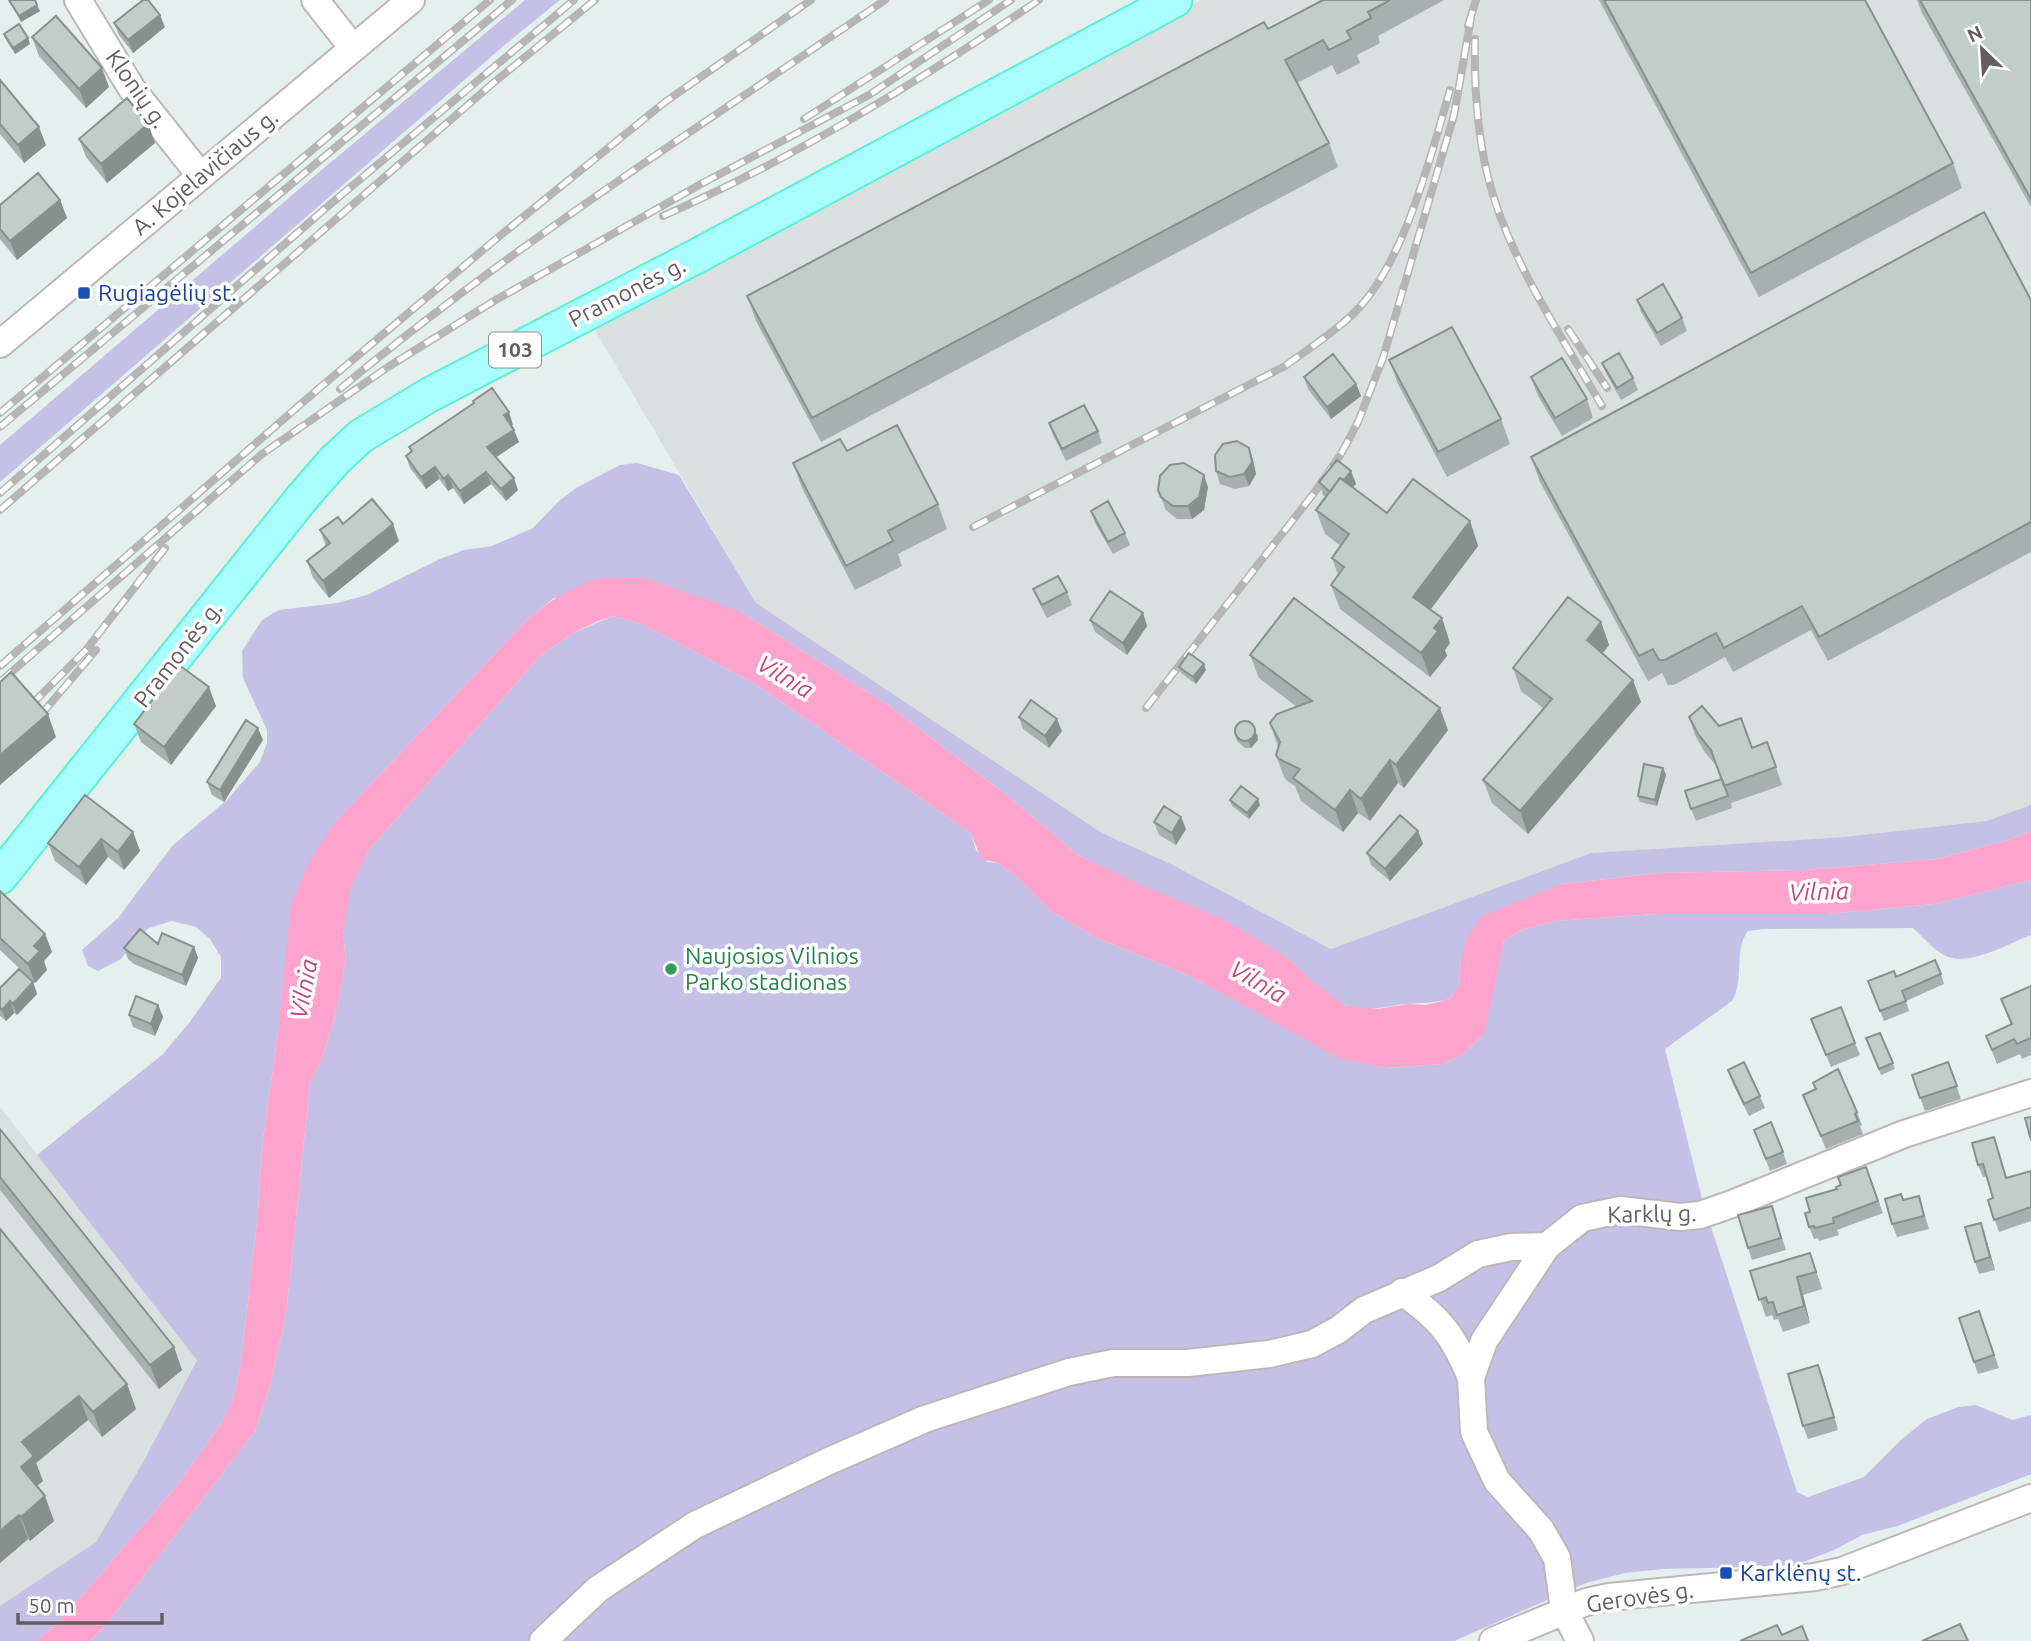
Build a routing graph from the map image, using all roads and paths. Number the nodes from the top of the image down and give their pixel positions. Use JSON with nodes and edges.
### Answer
{"nodes":[{"id":1,"x":78,"y":0,"type":"edge"},
{"id":2,"x":314,"y":0,"type":"edge"},
{"id":3,"x":411,"y":0,"type":"edge"},
{"id":4,"x":1175,"y":0,"type":"edge"},
{"id":5,"x":353,"y":48,"type":"junction"},
{"id":6,"x":200,"y":175,"type":"junction"},
{"id":7,"x":0,"y":344,"type":"edge"},
{"id":8,"x":0,"y":877,"type":"edge"},
{"id":9,"x":2031,"y":1093,"type":"edge"},
{"id":10,"x":1547,"y":1247,"type":"junction"},
{"id":11,"x":1402,"y":1292,"type":"junction"},
{"id":12,"x":1472,"y":1378,"type":"junction"},
{"id":13,"x":2031,"y":1498,"type":"edge"},
{"id":14,"x":1564,"y":1610,"type":"junction"},
{"id":15,"x":543,"y":1641,"type":"edge"},
{"id":16,"x":1493,"y":1641,"type":"edge"},
{"id":17,"x":1580,"y":1641,"type":"edge"}],
"edges":[{"from":1,"to":6,"type":"street","name":"Klonių g."},
{"from":2,"to":5,"type":"street"},
{"from":3,"to":5,"type":"street","name":"A. Kojelavičiaus g."},
{"from":4,"to":8,"type":"main road","name":"Pramonės g.","number":"103"},
{"from":5,"to":6,"type":"street","name":"A. Kojelavičiaus g."},
{"from":6,"to":7,"type":"street","name":"A. Kojelavičiaus g."},
{"from":9,"to":10,"type":"street","name":"Karklų g."},
{"from":10,"to":11,"type":"street"},
{"from":10,"to":12,"type":"street","name":"Karklų g."},
{"from":11,"to":12,"type":"street"},
{"from":11,"to":15,"type":"street"},
{"from":12,"to":14,"type":"street","name":"Karklų g."},
{"from":13,"to":14,"type":"street","name":"Gerovės g."},
{"from":14,"to":16,"type":"street","name":"Gerovės g."},
{"from":14,"to":17,"type":"street","name":"Karklų g."}]}
